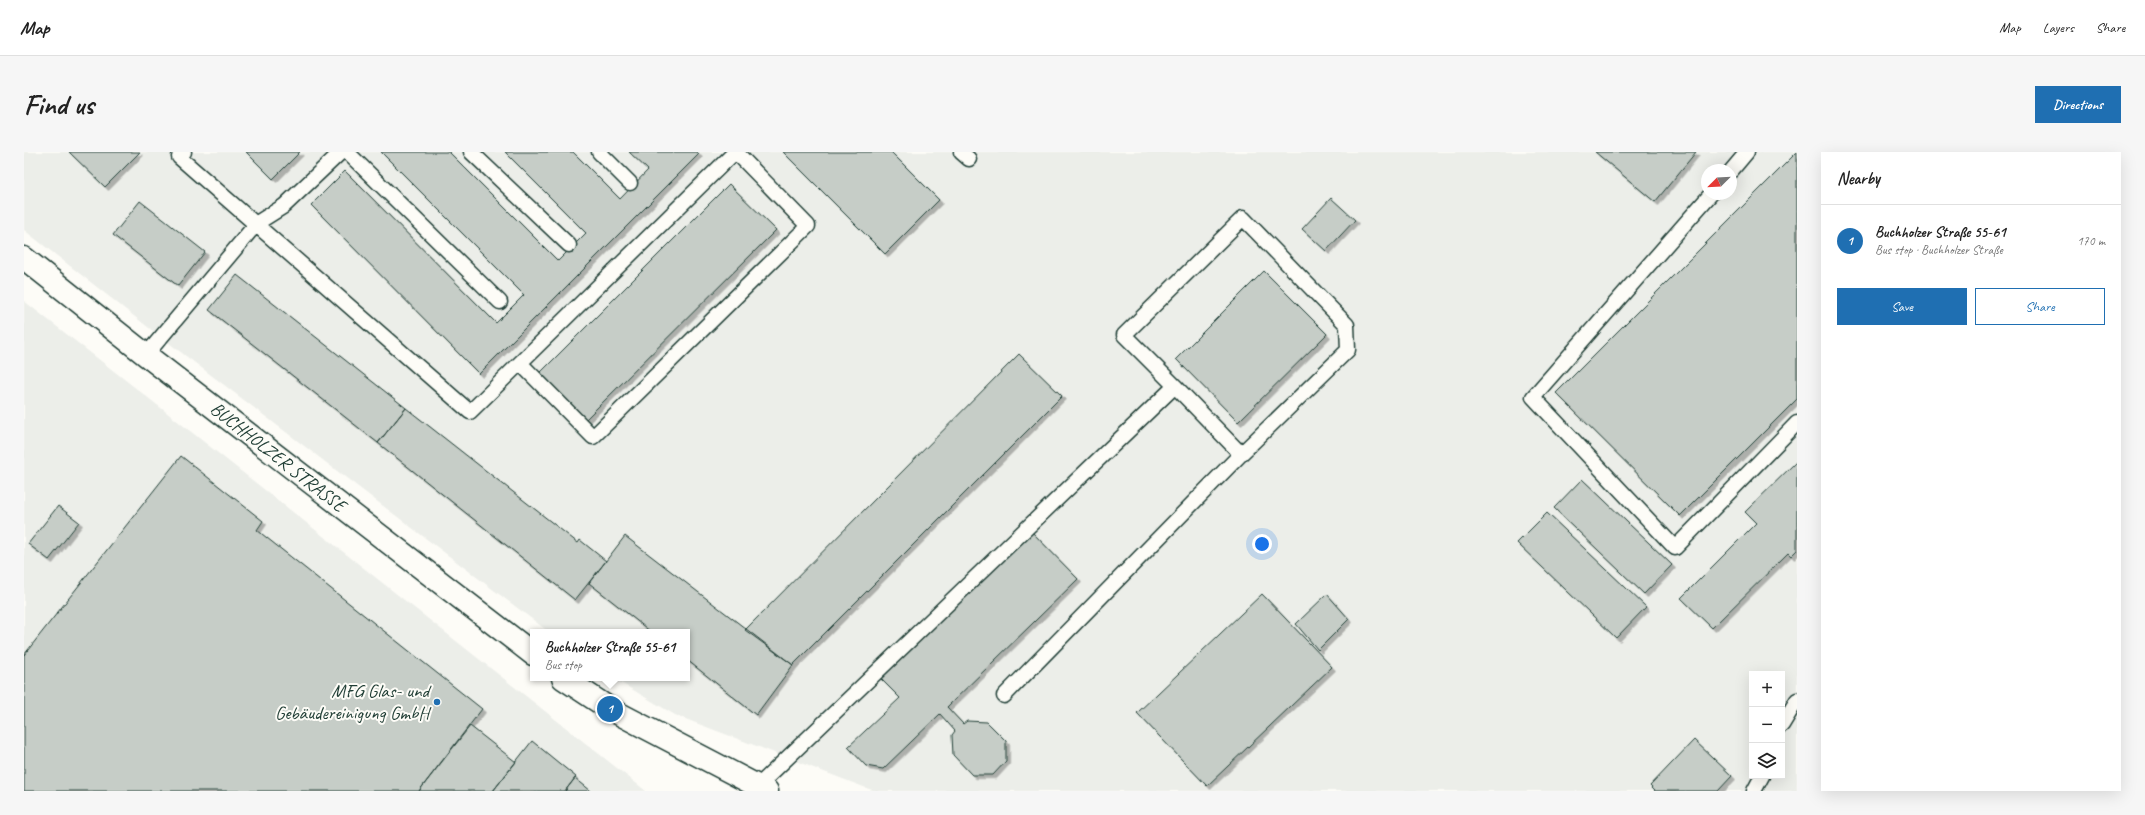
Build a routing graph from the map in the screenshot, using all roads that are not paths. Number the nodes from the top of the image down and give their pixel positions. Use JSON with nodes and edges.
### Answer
{"nodes":[{"id":1,"x":184,"y":152,"type":"edge"},
{"id":2,"x":341,"y":152,"type":"edge"},
{"id":3,"x":347,"y":152,"type":"edge"},
{"id":4,"x":471,"y":152,"type":"edge"},
{"id":5,"x":599,"y":152,"type":"edge"},
{"id":6,"x":735,"y":152,"type":"edge"},
{"id":7,"x":1747,"y":152,"type":"edge"},
{"id":8,"x":1737,"y":164,"type":"edge"},
{"id":9,"x":630,"y":183,"type":"dead end"},
{"id":10,"x":1706,"y":200,"type":"edge"},
{"id":11,"x":257,"y":223,"type":"junction"},
{"id":12,"x":569,"y":245,"type":"dead end"},
{"id":13,"x":24,"y":258,"type":"edge"},
{"id":14,"x":500,"y":302,"type":"dead end"},
{"id":15,"x":146,"y":355,"type":"junction"},
{"id":16,"x":520,"y":363,"type":"junction"},
{"id":17,"x":1175,"y":386,"type":"junction"},
{"id":18,"x":1797,"y":423,"type":"edge"},
{"id":19,"x":1241,"y":454,"type":"junction"},
{"id":20,"x":530,"y":652,"type":"edge"},
{"id":21,"x":568,"y":681,"type":"edge"},
{"id":22,"x":1004,"y":696,"type":"dead end"},
{"id":23,"x":1797,"y":700,"type":"edge"},
{"id":24,"x":1785,"y":720,"type":"edge"},
{"id":25,"x":1760,"y":779,"type":"edge"},
{"id":26,"x":762,"y":788,"type":"edge"},
{"id":27,"x":1754,"y":791,"type":"edge"}],
"edges":[{"from":1,"to":11,"type":"lane"},
{"from":2,"to":11,"type":"lane"},
{"from":3,"to":14,"type":"lane"},
{"from":4,"to":12,"type":"lane"},
{"from":5,"to":9,"type":"lane"},
{"from":6,"to":16,"type":"lane"},
{"from":6,"to":16,"type":"lane"},
{"from":7,"to":8,"type":"lane"},
{"from":10,"to":18,"type":"lane"},
{"from":11,"to":15,"type":"lane"},
{"from":11,"to":16,"type":"lane"},
{"from":13,"to":15,"type":"street","name":"BUCHHOLZER STRASSE"},
{"from":15,"to":20,"type":"street","name":"BUCHHOLZER STRASSE"},
{"from":17,"to":19,"type":"lane"},
{"from":17,"to":19,"type":"lane"},
{"from":17,"to":26,"type":"lane"},
{"from":19,"to":22,"type":"lane"},
{"from":21,"to":26,"type":"street"},
{"from":23,"to":24,"type":"lane"},
{"from":25,"to":27,"type":"lane"}]}
